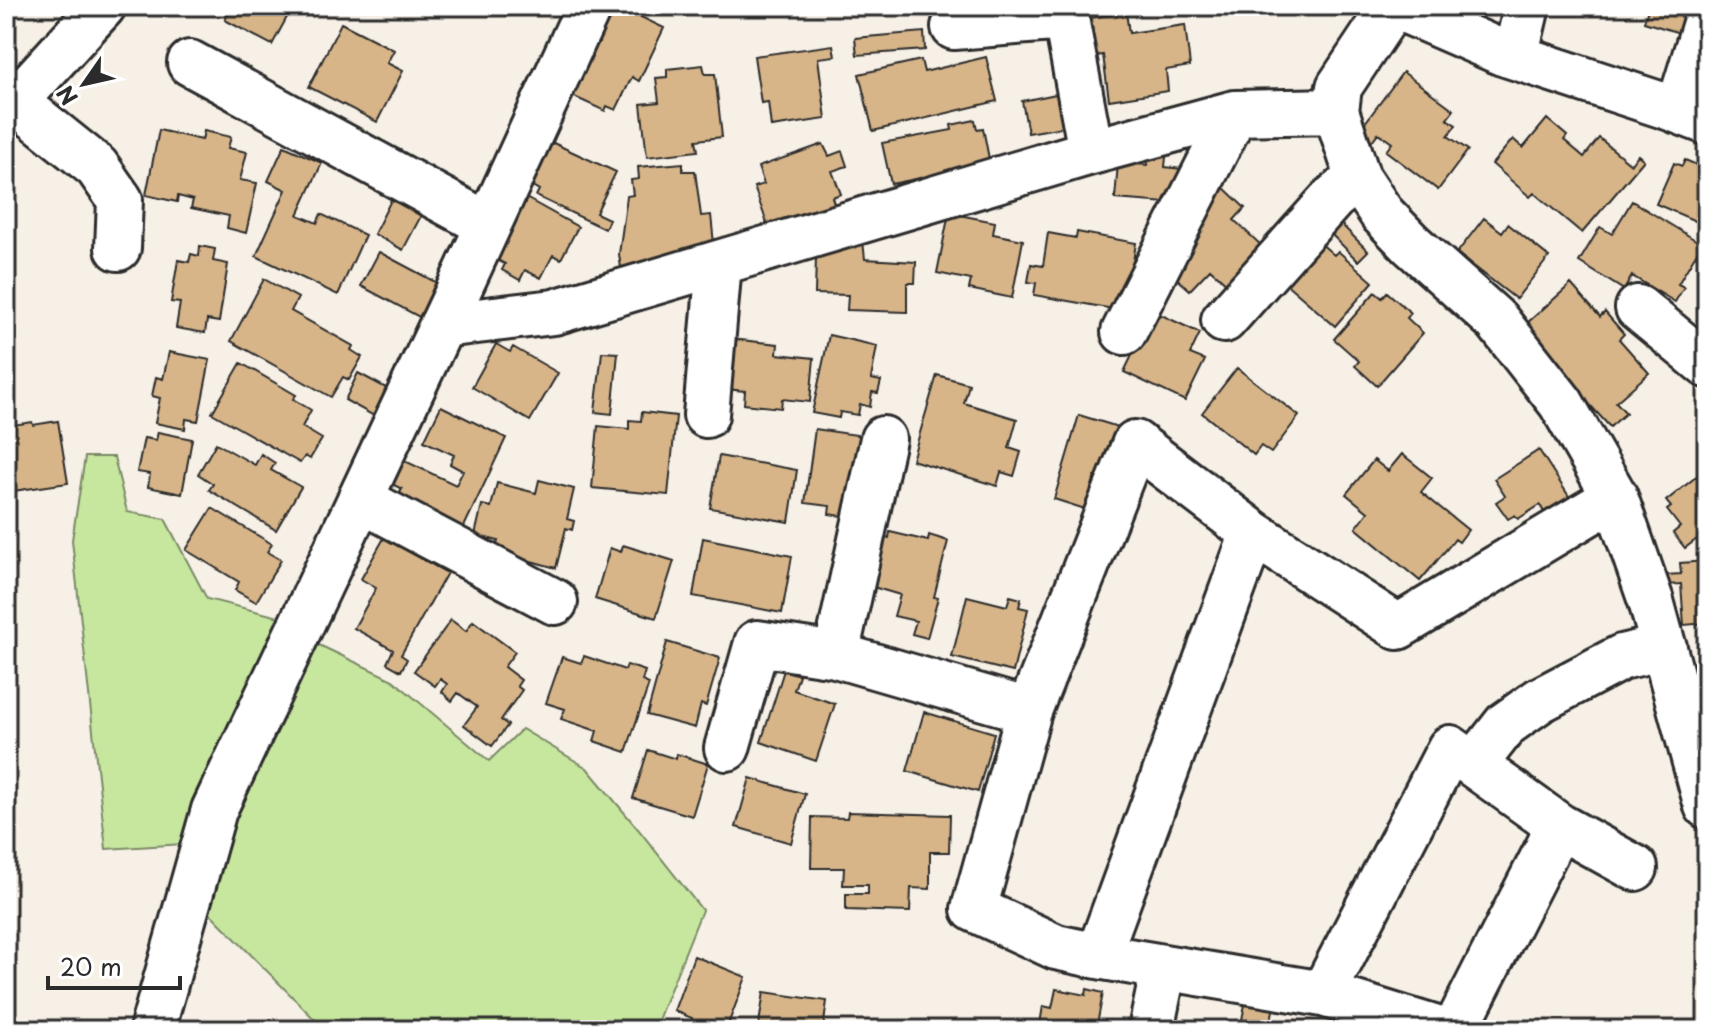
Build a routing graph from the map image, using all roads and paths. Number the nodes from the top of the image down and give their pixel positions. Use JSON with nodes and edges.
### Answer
{"nodes":[{"id":1,"x":103,"y":6,"type":"edge"},
{"id":2,"x":589,"y":6,"type":"edge"},
{"id":3,"x":1394,"y":6,"type":"edge"},
{"id":4,"x":1527,"y":6,"type":"edge"},
{"id":5,"x":1707,"y":17,"type":"edge"},
{"id":6,"x":954,"y":27,"type":"dead end"},
{"id":7,"x":1515,"y":57,"type":"junction"},
{"id":8,"x":190,"y":63,"type":"dead end"},
{"id":9,"x":11,"y":107,"type":"edge"},
{"id":10,"x":1336,"y":111,"type":"junction"},
{"id":11,"x":1235,"y":113,"type":"junction"},
{"id":12,"x":1693,"y":116,"type":"edge"},
{"id":13,"x":1091,"y":152,"type":"junction"},
{"id":14,"x":1358,"y":178,"type":"junction"},
{"id":15,"x":488,"y":225,"type":"junction"},
{"id":16,"x":118,"y":248,"type":"dead end"},
{"id":17,"x":719,"y":263,"type":"junction"},
{"id":18,"x":1638,"y":308,"type":"dead end"},
{"id":19,"x":1224,"y":320,"type":"dead end"},
{"id":20,"x":442,"y":325,"type":"junction"},
{"id":21,"x":1124,"y":332,"type":"dead end"},
{"id":22,"x":1707,"y":365,"type":"edge"},
{"id":23,"x":706,"y":415,"type":"dead end"},
{"id":24,"x":883,"y":439,"type":"dead end"},
{"id":25,"x":1615,"y":497,"type":"junction"},
{"id":26,"x":360,"y":499,"type":"junction"},
{"id":27,"x":1253,"y":533,"type":"junction"},
{"id":28,"x":555,"y":602,"type":"dead end"},
{"id":29,"x":1664,"y":647,"type":"junction"},
{"id":30,"x":836,"y":655,"type":"junction"},
{"id":31,"x":1029,"y":711,"type":"junction"},
{"id":32,"x":727,"y":748,"type":"dead end"},
{"id":33,"x":1474,"y":765,"type":"junction"},
{"id":34,"x":1707,"y":806,"type":"edge"},
{"id":35,"x":1559,"y":826,"type":"junction"},
{"id":36,"x":1635,"y":868,"type":"dead end"},
{"id":37,"x":1098,"y":956,"type":"junction"},
{"id":38,"x":1164,"y":967,"type":"junction"},
{"id":39,"x":1323,"y":994,"type":"junction"},
{"id":40,"x":152,"y":1030,"type":"edge"},
{"id":41,"x":1151,"y":1030,"type":"edge"},
{"id":42,"x":1440,"y":1030,"type":"edge"},
{"id":43,"x":1455,"y":1030,"type":"edge"}],
"edges":[{"from":1,"to":9,"type":"street"},
{"from":2,"to":15,"type":"street"},
{"from":3,"to":7,"type":"street"},
{"from":3,"to":10,"type":"street"},
{"from":4,"to":7,"type":"street"},
{"from":5,"to":12,"type":"street"},
{"from":6,"to":13,"type":"street"},
{"from":7,"to":12,"type":"street"},
{"from":8,"to":15,"type":"street"},
{"from":9,"to":16,"type":"street"},
{"from":10,"to":11,"type":"street"},
{"from":10,"to":14,"type":"street"},
{"from":11,"to":13,"type":"street"},
{"from":11,"to":21,"type":"street"},
{"from":13,"to":17,"type":"street"},
{"from":14,"to":19,"type":"street"},
{"from":14,"to":25,"type":"street"},
{"from":15,"to":20,"type":"street"},
{"from":17,"to":20,"type":"street"},
{"from":17,"to":23,"type":"street"},
{"from":18,"to":22,"type":"street"},
{"from":20,"to":26,"type":"street"},
{"from":24,"to":30,"type":"street"},
{"from":25,"to":27,"type":"street"},
{"from":25,"to":29,"type":"street"},
{"from":26,"to":28,"type":"street"},
{"from":26,"to":40,"type":"street"},
{"from":27,"to":31,"type":"street"},
{"from":27,"to":37,"type":"street"},
{"from":29,"to":33,"type":"street"},
{"from":29,"to":34,"type":"street"},
{"from":30,"to":31,"type":"street"},
{"from":30,"to":32,"type":"street"},
{"from":31,"to":37,"type":"street"},
{"from":33,"to":35,"type":"street"},
{"from":33,"to":39,"type":"street"},
{"from":35,"to":36,"type":"street"},
{"from":35,"to":43,"type":"street"},
{"from":37,"to":38,"type":"street"},
{"from":38,"to":39,"type":"street"},
{"from":38,"to":41,"type":"street"},
{"from":39,"to":42,"type":"street"}]}
